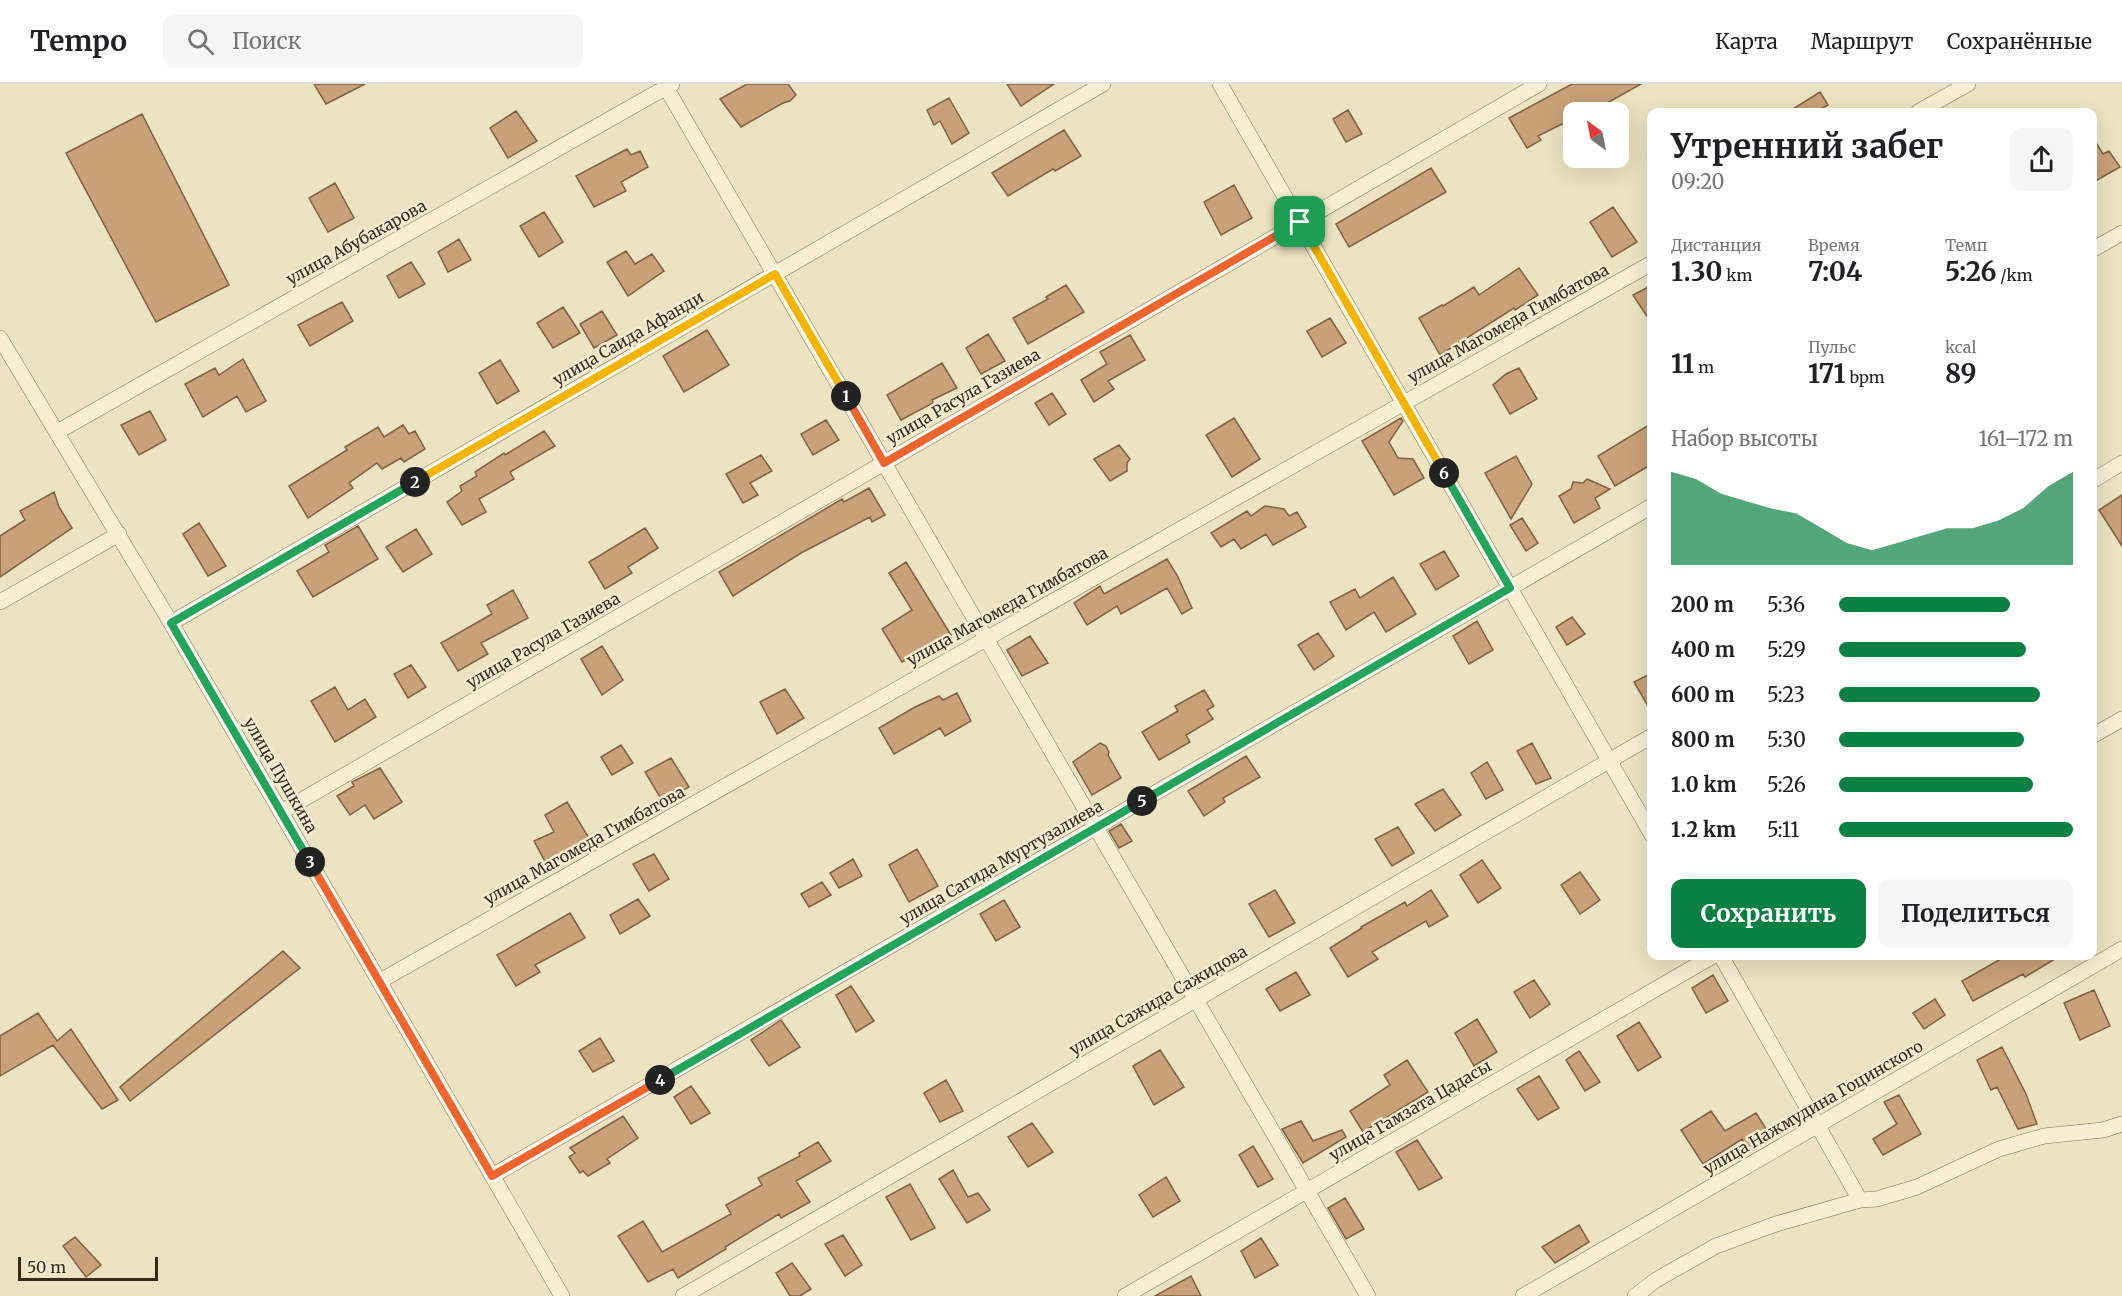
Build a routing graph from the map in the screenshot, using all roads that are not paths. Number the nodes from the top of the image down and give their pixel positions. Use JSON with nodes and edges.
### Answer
{"nodes":[{"id":1,"x":1103,"y":84,"type":"edge"},
{"id":2,"x":1220,"y":84,"type":"edge"},
{"id":3,"x":1539,"y":84,"type":"edge"},
{"id":4,"x":1968,"y":84,"type":"edge"},
{"id":5,"x":668,"y":85,"type":"edge"},
{"id":6,"x":1925,"y":108,"type":"edge"},
{"id":7,"x":1300,"y":222,"type":"junction"},
{"id":8,"x":2122,"y":233,"type":"edge"},
{"id":9,"x":2097,"y":247,"type":"edge"},
{"id":10,"x":1647,"y":266,"type":"edge"},
{"id":11,"x":775,"y":274,"type":"junction"},
{"id":12,"x":0,"y":338,"type":"edge"},
{"id":13,"x":1404,"y":403,"type":"junction"},
{"id":14,"x":57,"y":432,"type":"junction"},
{"id":15,"x":884,"y":463,"type":"junction"},
{"id":16,"x":2122,"y":464,"type":"edge"},
{"id":17,"x":2097,"y":478,"type":"edge"},
{"id":18,"x":1647,"y":509,"type":"edge"},
{"id":19,"x":119,"y":534,"type":"junction"},
{"id":20,"x":1510,"y":588,"type":"junction"},
{"id":21,"x":0,"y":602,"type":"edge"},
{"id":22,"x":171,"y":623,"type":"junction"},
{"id":23,"x":986,"y":639,"type":"junction"},
{"id":24,"x":2122,"y":719,"type":"edge"},
{"id":25,"x":2097,"y":733,"type":"edge"},
{"id":26,"x":1647,"y":739,"type":"edge"},
{"id":27,"x":1609,"y":760,"type":"junction"},
{"id":28,"x":281,"y":812,"type":"junction"},
{"id":29,"x":1647,"y":826,"type":"edge"},
{"id":30,"x":1096,"y":827,"type":"junction"},
{"id":31,"x":2122,"y":949,"type":"edge"},
{"id":32,"x":1706,"y":960,"type":"edge"},
{"id":33,"x":1723,"y":960,"type":"edge"},
{"id":34,"x":380,"y":981,"type":"junction"},
{"id":35,"x":1196,"y":999,"type":"junction"},
{"id":36,"x":2122,"y":1124,"type":"edge"},
{"id":37,"x":1818,"y":1125,"type":"junction"},
{"id":38,"x":492,"y":1176,"type":"junction"},
{"id":39,"x":1306,"y":1191,"type":"junction"},
{"id":40,"x":1860,"y":1200,"type":"junction"},
{"id":41,"x":561,"y":1296,"type":"edge"},
{"id":42,"x":683,"y":1296,"type":"edge"},
{"id":43,"x":1125,"y":1296,"type":"edge"},
{"id":44,"x":1368,"y":1296,"type":"edge"},
{"id":45,"x":1523,"y":1296,"type":"edge"},
{"id":46,"x":1635,"y":1296,"type":"edge"}],
"edges":[{"from":1,"to":11,"type":"street","name":"улица Саида Афанди"},
{"from":2,"to":7,"type":"street"},
{"from":3,"to":7,"type":"street","name":"улица Расула Газиева"},
{"from":4,"to":6,"type":"street"},
{"from":5,"to":11,"type":"street"},
{"from":5,"to":14,"type":"street","name":"улица Абубакарова"},
{"from":7,"to":13,"type":"street"},
{"from":7,"to":15,"type":"street","name":"улица Расула Газиева"},
{"from":8,"to":9,"type":"street"},
{"from":10,"to":13,"type":"street","name":"улица Магомеда Гимбатова"},
{"from":11,"to":15,"type":"street"},
{"from":11,"to":22,"type":"street","name":"улица Саида Афанди"},
{"from":12,"to":14,"type":"street","name":"улица Пушкина"},
{"from":13,"to":20,"type":"street"},
{"from":13,"to":23,"type":"street","name":"улица Магомеда Гимбатова"},
{"from":14,"to":19,"type":"street","name":"улица Пушкина"},
{"from":15,"to":23,"type":"street"},
{"from":15,"to":28,"type":"street","name":"улица Расула Газиева"},
{"from":16,"to":17,"type":"street"},
{"from":18,"to":20,"type":"street","name":"улица Сагида Муртузалиева"},
{"from":19,"to":21,"type":"street"},
{"from":19,"to":22,"type":"street","name":"улица Пушкина"},
{"from":20,"to":27,"type":"street"},
{"from":20,"to":30,"type":"street","name":"улица Сагида Муртузалиева"},
{"from":22,"to":28,"type":"street","name":"улица Пушкина"},
{"from":23,"to":30,"type":"street"},
{"from":23,"to":34,"type":"street","name":"улица Магомеда Гимбатова"},
{"from":24,"to":25,"type":"street"},
{"from":26,"to":27,"type":"street","name":"улица Сажида Сажидова"},
{"from":27,"to":29,"type":"street"},
{"from":27,"to":35,"type":"street","name":"улица Сажида Сажидова"},
{"from":28,"to":34,"type":"street","name":"улица Пушкина"},
{"from":30,"to":35,"type":"street"},
{"from":30,"to":38,"type":"street","name":"улица Сагида Муртузалиева"},
{"from":31,"to":37,"type":"street","name":"улица Нажмудина Гоцинского"},
{"from":32,"to":39,"type":"street","name":"улица Гамзата Цадасы"},
{"from":33,"to":37,"type":"street"},
{"from":34,"to":38,"type":"street","name":"улица Пушкина"},
{"from":35,"to":39,"type":"street"},
{"from":35,"to":42,"type":"street","name":"улица Сажида Сажидова"},
{"from":36,"to":40,"type":"street"},
{"from":37,"to":40,"type":"street"},
{"from":37,"to":45,"type":"street","name":"улица Нажмудина Гоцинского"},
{"from":38,"to":41,"type":"street","name":"улица Пушкина"},
{"from":39,"to":43,"type":"street","name":"улица Гамзата Цадасы"},
{"from":39,"to":44,"type":"street"},
{"from":40,"to":46,"type":"street"}]}
